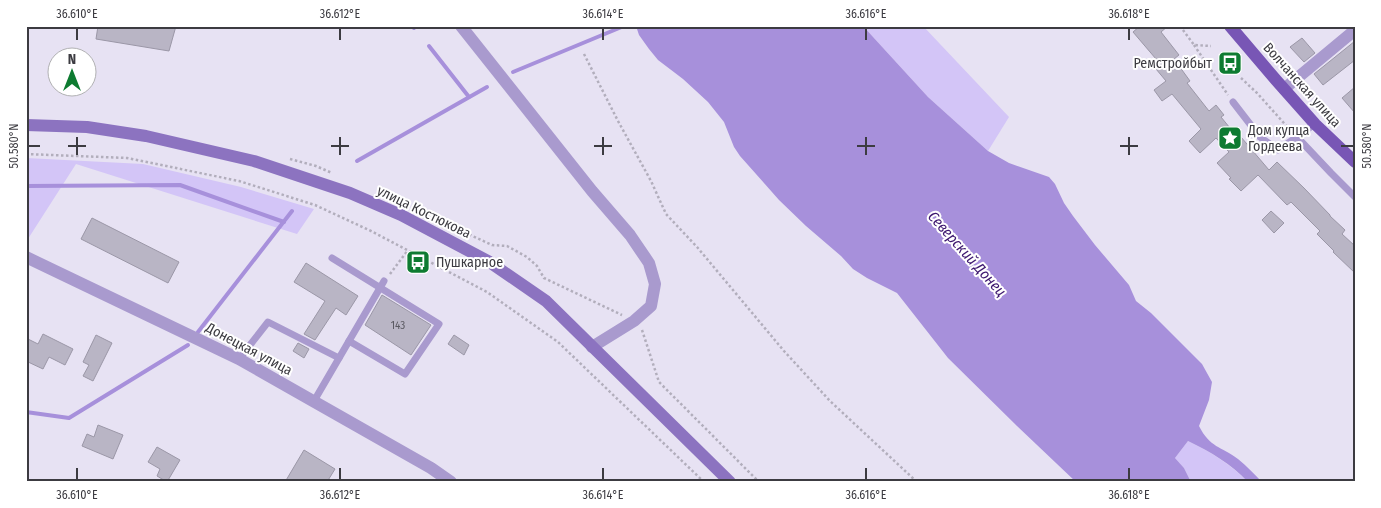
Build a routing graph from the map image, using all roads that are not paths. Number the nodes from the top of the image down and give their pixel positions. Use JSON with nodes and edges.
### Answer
{"nodes":[{"id":1,"x":461,"y":26,"type":"edge"},
{"id":2,"x":1230,"y":26,"type":"edge"},
{"id":3,"x":1355,"y":30,"type":"edge"},
{"id":4,"x":1284,"y":89,"type":"junction"},
{"id":5,"x":1233,"y":102,"type":"road end"},
{"id":6,"x":1315,"y":124,"type":"junction"},
{"id":7,"x":26,"y":125,"type":"edge"},
{"id":8,"x":1297,"y":137,"type":"junction"},
{"id":9,"x":1355,"y":162,"type":"edge"},
{"id":10,"x":1355,"y":196,"type":"edge"},
{"id":11,"x":26,"y":256,"type":"edge"},
{"id":12,"x":332,"y":258,"type":"dead end"},
{"id":13,"x":382,"y":284,"type":"junction"},
{"id":14,"x":349,"y":341,"type":"junction"},
{"id":15,"x":592,"y":347,"type":"junction"},
{"id":16,"x":339,"y":358,"type":"junction"},
{"id":17,"x":239,"y":359,"type":"junction"},
{"id":18,"x":314,"y":401,"type":"junction"},
{"id":19,"x":451,"y":482,"type":"edge"},
{"id":20,"x":730,"y":482,"type":"edge"}],
"edges":[{"from":1,"to":15,"type":"street"},
{"from":2,"to":4,"type":"main road","name":"Волчанская улица"},
{"from":3,"to":4,"type":"street"},
{"from":4,"to":6,"type":"main road","name":"Волчанская улица"},
{"from":5,"to":8,"type":"lane"},
{"from":6,"to":8,"type":"lane"},
{"from":6,"to":9,"type":"main road","name":"Волчанская улица"},
{"from":7,"to":15,"type":"main road","name":"улица Костюкова"},
{"from":8,"to":10,"type":"lane"},
{"from":11,"to":17,"type":"street","name":"Донецкая улица"},
{"from":12,"to":13,"type":"lane"},
{"from":13,"to":14,"type":"lane"},
{"from":13,"to":14,"type":"lane"},
{"from":14,"to":16,"type":"lane"},
{"from":15,"to":20,"type":"main road","name":"улица Костюкова"},
{"from":16,"to":17,"type":"lane"},
{"from":16,"to":18,"type":"lane"},
{"from":17,"to":18,"type":"street","name":"Донецкая улица"},
{"from":18,"to":19,"type":"street","name":"Донецкая улица"}]}
